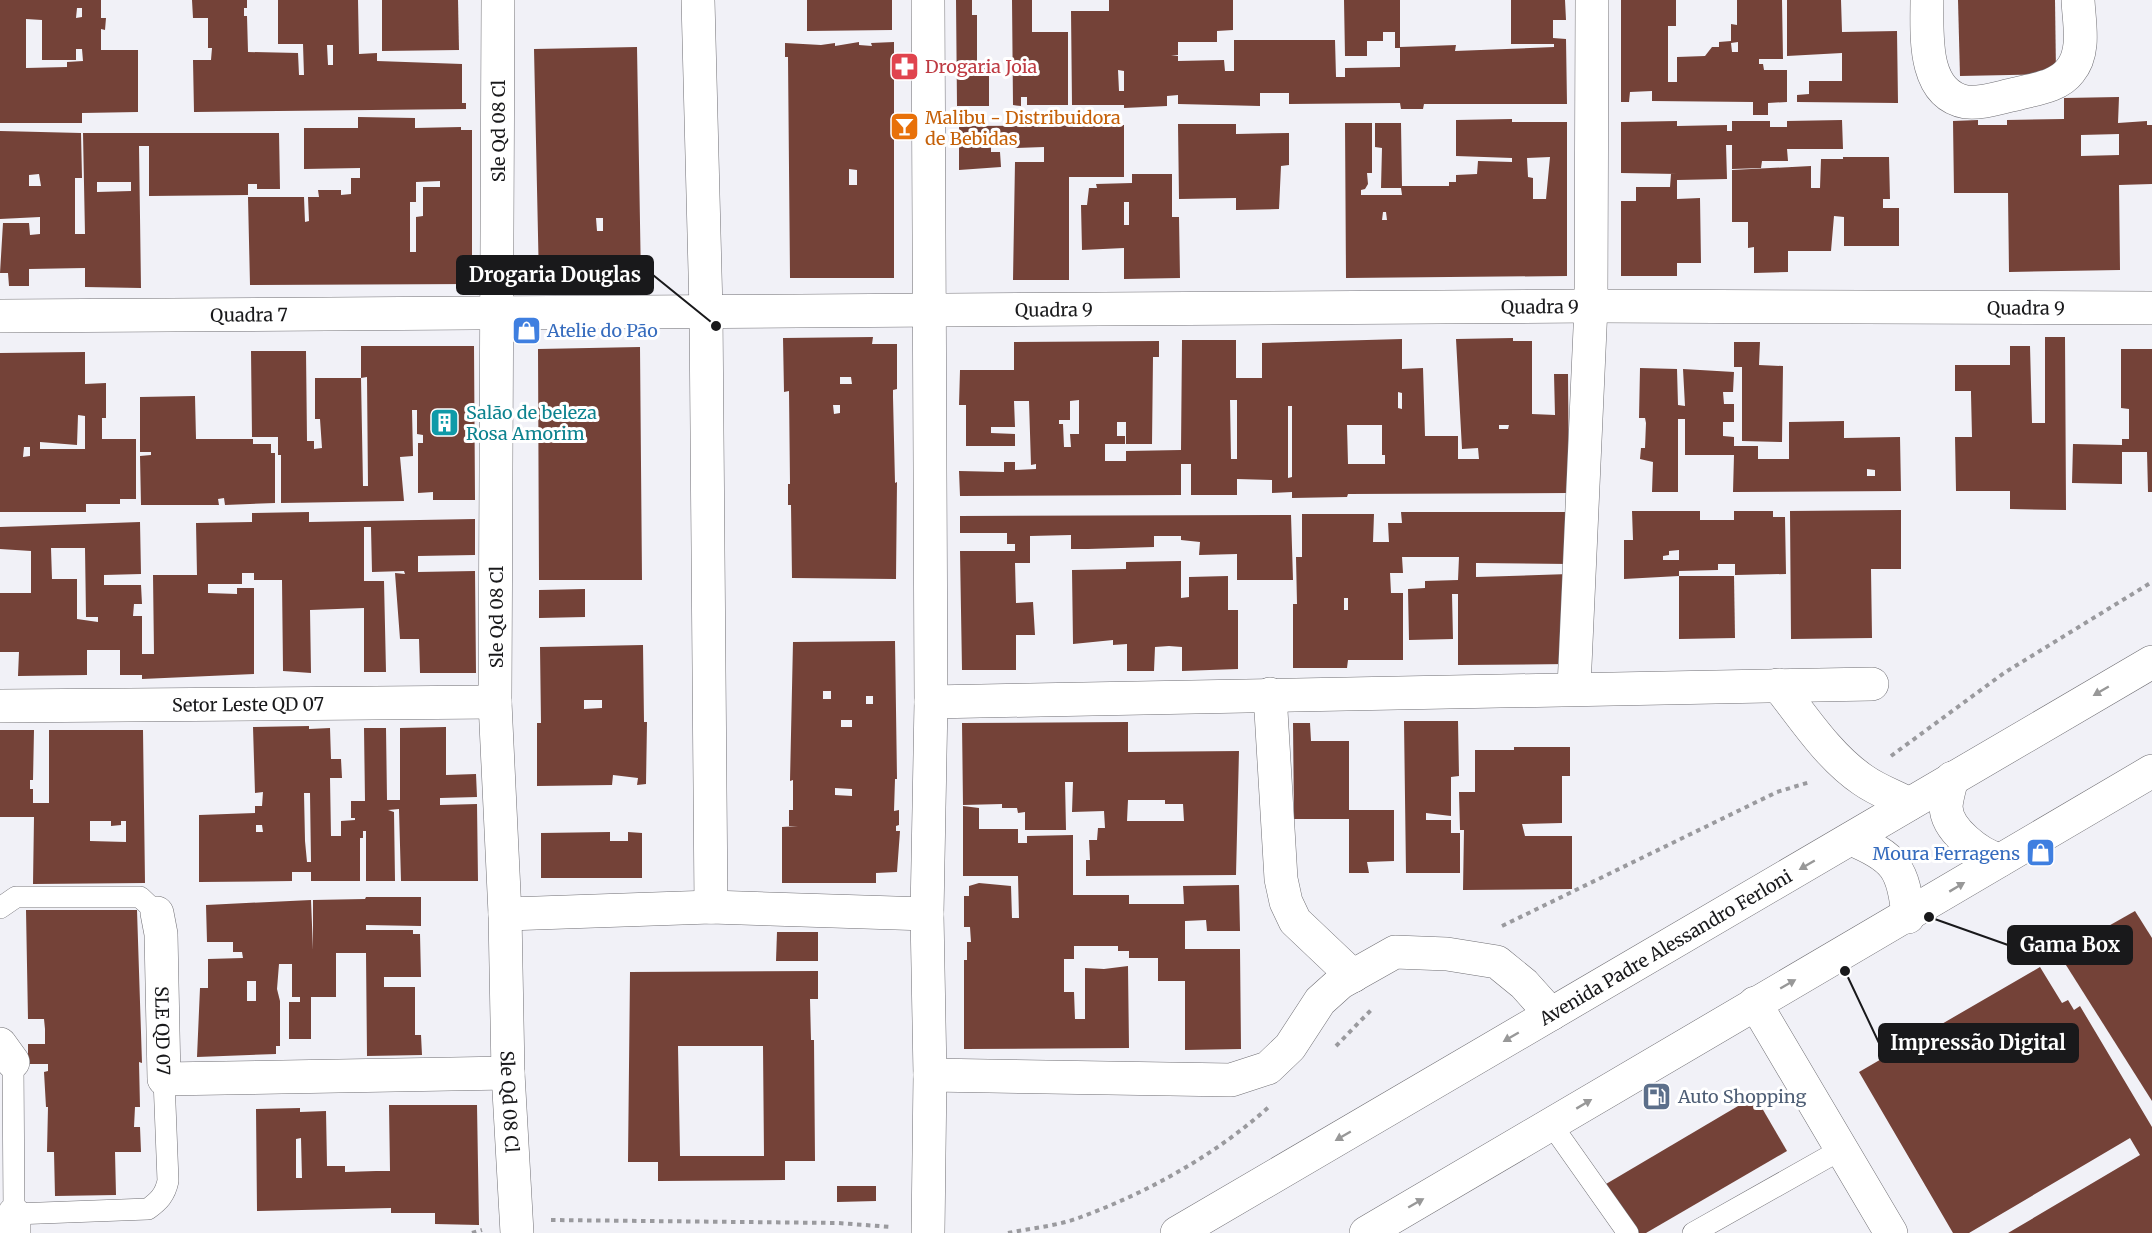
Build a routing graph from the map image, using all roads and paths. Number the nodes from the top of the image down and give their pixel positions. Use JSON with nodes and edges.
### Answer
{"nodes":[{"id":1,"x":498,"y":0,"type":"edge"},
{"id":2,"x":698,"y":0,"type":"edge"},
{"id":3,"x":928,"y":0,"type":"edge"},
{"id":4,"x":1592,"y":0,"type":"edge"},
{"id":5,"x":1927,"y":0,"type":"edge"},
{"id":6,"x":2078,"y":0,"type":"edge"},
{"id":7,"x":1591,"y":306,"type":"junction"},
{"id":8,"x":2152,"y":308,"type":"edge"},
{"id":9,"x":929,"y":310,"type":"junction"},
{"id":10,"x":706,"y":311,"type":"junction"},
{"id":11,"x":498,"y":312,"type":"junction"},
{"id":12,"x":0,"y":316,"type":"edge"},
{"id":13,"x":2152,"y":582,"type":"edge"},
{"id":14,"x":2152,"y":662,"type":"edge"},
{"id":15,"x":1872,"y":684,"type":"dead end"},
{"id":16,"x":1778,"y":685,"type":"junction"},
{"id":17,"x":1574,"y":688,"type":"junction"},
{"id":18,"x":1270,"y":694,"type":"junction"},
{"id":19,"x":495,"y":702,"type":"junction"},
{"id":20,"x":931,"y":702,"type":"junction"},
{"id":21,"x":0,"y":706,"type":"edge"},
{"id":22,"x":1850,"y":769,"type":"junction"},
{"id":23,"x":2152,"y":771,"type":"edge"},
{"id":24,"x":1952,"y":778,"type":"junction"},
{"id":25,"x":1909,"y":804,"type":"junction"},
{"id":26,"x":1851,"y":839,"type":"junction"},
{"id":27,"x":2000,"y":860,"type":"junction"},
{"id":28,"x":711,"y":907,"type":"junction"},
{"id":29,"x":0,"y":908,"type":"edge"},
{"id":30,"x":157,"y":913,"type":"joint"},
{"id":31,"x":505,"y":914,"type":"junction"},
{"id":32,"x":927,"y":914,"type":"junction"},
{"id":33,"x":1908,"y":916,"type":"junction"},
{"id":34,"x":1497,"y":928,"type":"dead end"},
{"id":35,"x":1353,"y":976,"type":"junction"},
{"id":36,"x":1755,"y":1003,"type":"junction"},
{"id":37,"x":1375,"y":1006,"type":"dead end"},
{"id":38,"x":1551,"y":1014,"type":"junction"},
{"id":39,"x":7,"y":1053,"type":"edge"},
{"id":40,"x":1329,"y":1053,"type":"dead end"},
{"id":41,"x":508,"y":1073,"type":"junction"},
{"id":42,"x":930,"y":1075,"type":"junction"},
{"id":43,"x":164,"y":1079,"type":"junction"},
{"id":44,"x":1280,"y":1098,"type":"dead end"},
{"id":45,"x":1551,"y":1124,"type":"junction"},
{"id":46,"x":1842,"y":1149,"type":"junction"},
{"id":47,"x":14,"y":1223,"type":"edge"},
{"id":48,"x":516,"y":1226,"type":"edge"},
{"id":49,"x":1372,"y":1231,"type":"edge"},
{"id":50,"x":928,"y":1232,"type":"edge"},
{"id":51,"x":472,"y":1233,"type":"edge"},
{"id":52,"x":1008,"y":1233,"type":"edge"},
{"id":53,"x":1178,"y":1233,"type":"edge"},
{"id":54,"x":1628,"y":1233,"type":"edge"},
{"id":55,"x":1693,"y":1233,"type":"edge"},
{"id":56,"x":1891,"y":1233,"type":"edge"}],
"edges":[{"from":1,"to":11,"type":"street","name":"Sle Qd 08 Cl"},
{"from":2,"to":10,"type":"street"},
{"from":3,"to":9,"type":"street"},
{"from":4,"to":7,"type":"street"},
{"from":5,"to":6,"type":"street"},
{"from":7,"to":8,"type":"street","name":"Quadra 9"},
{"from":7,"to":9,"type":"street","name":"Quadra 9"},
{"from":7,"to":17,"type":"street"},
{"from":9,"to":10,"type":"street","name":"Quadra 9"},
{"from":9,"to":20,"type":"street"},
{"from":10,"to":11,"type":"street","name":"Quadra 7"},
{"from":10,"to":28,"type":"street"},
{"from":11,"to":12,"type":"street","name":"Quadra 7"},
{"from":11,"to":19,"type":"street","name":"Sle Qd 08 Cl"},
{"from":13,"to":22,"type":"path"},
{"from":14,"to":24,"type":"street","name":"Avenida Padre Alessandro Ferloni","one_way":true},
{"from":15,"to":16,"type":"street"},
{"from":16,"to":17,"type":"street"},
{"from":16,"to":22,"type":"street"},
{"from":17,"to":18,"type":"street"},
{"from":18,"to":20,"type":"street"},
{"from":18,"to":35,"type":"street"},
{"from":19,"to":21,"type":"street","name":"Setor Leste QD 07"},
{"from":19,"to":31,"type":"street","name":"Sle Qd 08 Cl"},
{"from":20,"to":32,"type":"street"},
{"from":22,"to":25,"type":"street"},
{"from":22,"to":34,"type":"path"},
{"from":23,"to":27,"type":"street"},
{"from":24,"to":25,"type":"street","name":"Avenida Padre Alessandro Ferloni"},
{"from":24,"to":27,"type":"street"},
{"from":25,"to":26,"type":"street","name":"Avenida Padre Alessandro Ferloni"},
{"from":26,"to":33,"type":"street"},
{"from":26,"to":38,"type":"street","name":"Avenida Padre Alessandro Ferloni","one_way":true},
{"from":33,"to":27,"type":"street","one_way":true},
{"from":28,"to":31,"type":"street"},
{"from":28,"to":32,"type":"street"},
{"from":29,"to":30,"type":"lane","name":"SLE QD 07"},
{"from":30,"to":43,"type":"street","name":"SLE QD 07"},
{"from":31,"to":41,"type":"street","name":"Sle Qd 08 Cl"},
{"from":32,"to":42,"type":"street"},
{"from":36,"to":33,"type":"street","one_way":true},
{"from":35,"to":38,"type":"street"},
{"from":35,"to":42,"type":"street"},
{"from":45,"to":36,"type":"street","one_way":true},
{"from":36,"to":46,"type":"street"},
{"from":37,"to":40,"type":"path"},
{"from":38,"to":53,"type":"street","name":"Avenida Padre Alessandro Ferloni","one_way":true},
{"from":39,"to":47,"type":"lane"},
{"from":41,"to":43,"type":"street","name":"SLE QD 07"},
{"from":41,"to":48,"type":"street","name":"Sle Qd 08 Cl"},
{"from":42,"to":50,"type":"street"},
{"from":43,"to":47,"type":"lane"},
{"from":44,"to":52,"type":"path"},
{"from":49,"to":45,"type":"street","one_way":true},
{"from":45,"to":54,"type":"lane"},
{"from":46,"to":55,"type":"lane"},
{"from":46,"to":56,"type":"street"},
{"from":48,"to":50,"type":"path"},
{"from":48,"to":51,"type":"path"}]}
